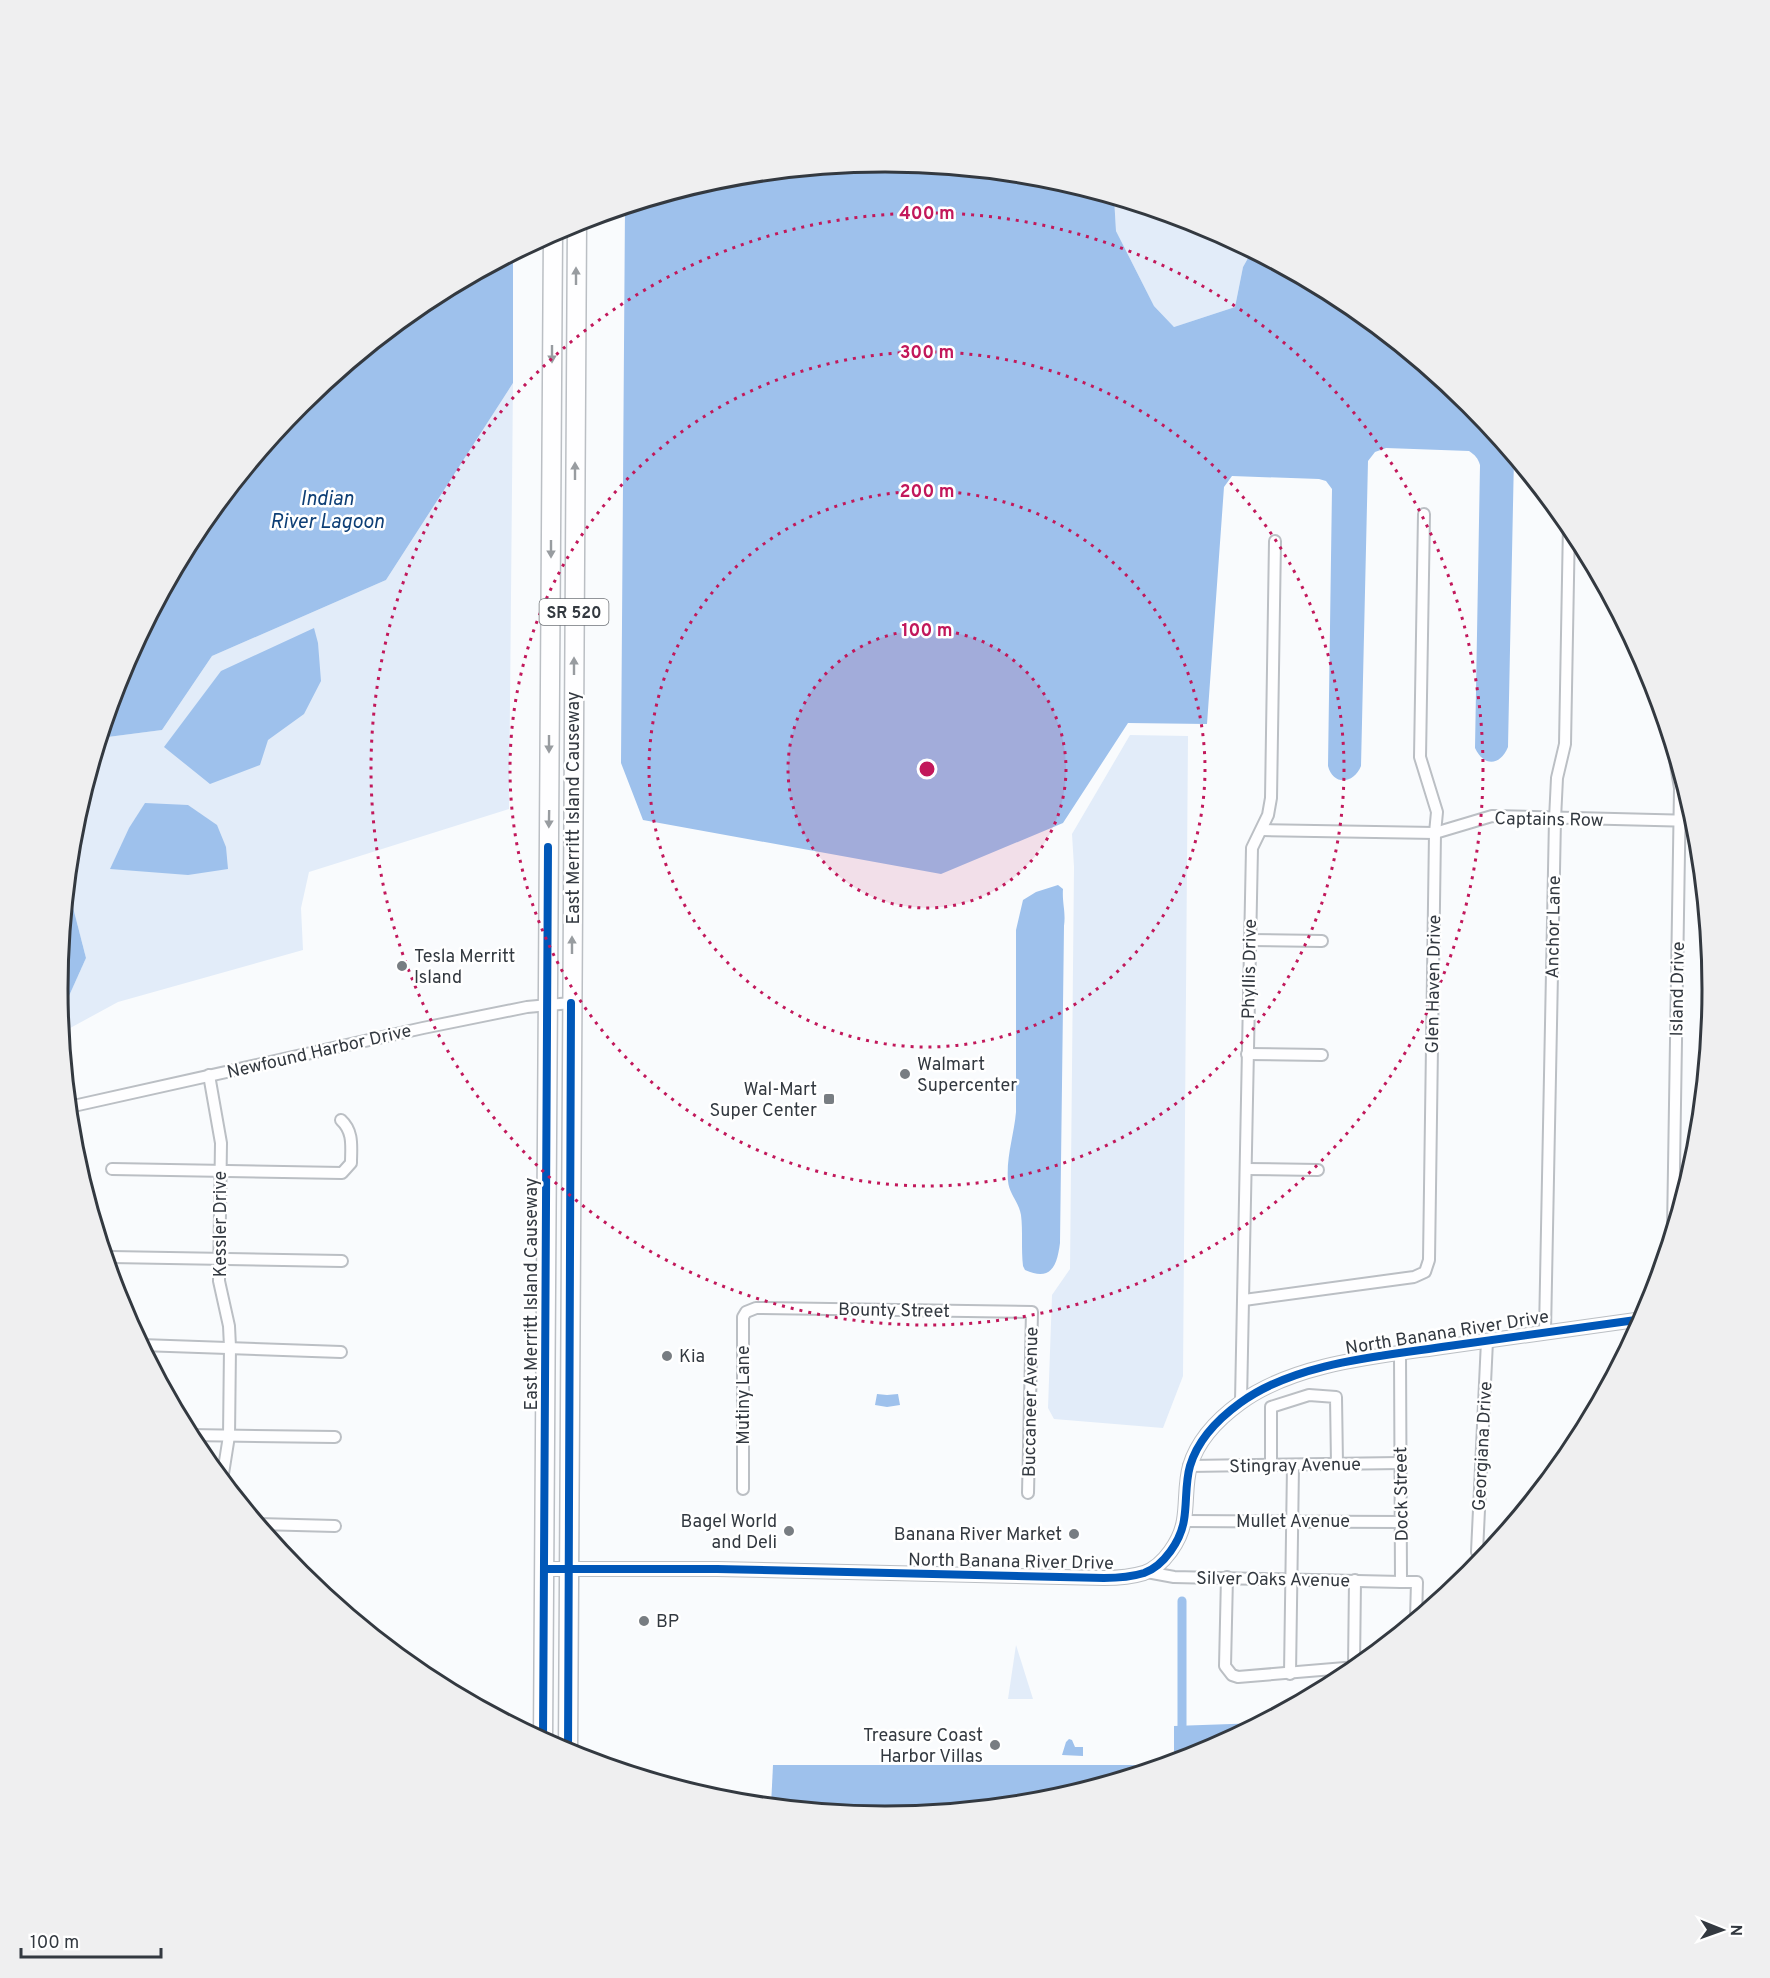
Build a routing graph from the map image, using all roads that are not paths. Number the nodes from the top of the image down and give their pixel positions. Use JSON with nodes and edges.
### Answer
{"nodes":[{"id":1,"x":577,"y":232,"type":"edge"},
{"id":2,"x":553,"y":243,"type":"edge"},
{"id":3,"x":1424,"y":514,"type":"dead end"},
{"id":4,"x":1275,"y":541,"type":"dead end"},
{"id":5,"x":1569,"y":541,"type":"edge"},
{"id":6,"x":1680,"y":799,"type":"edge"},
{"id":7,"x":1555,"y":819,"type":"junction"},
{"id":8,"x":1680,"y":821,"type":"junction"},
{"id":9,"x":1685,"y":821,"type":"edge"},
{"id":10,"x":1262,"y":830,"type":"junction"},
{"id":11,"x":1435,"y":832,"type":"junction"},
{"id":12,"x":1249,"y":940,"type":"junction"},
{"id":13,"x":1322,"y":941,"type":"dead end"},
{"id":14,"x":572,"y":1003,"type":"junction"},
{"id":15,"x":547,"y":1005,"type":"junction"},
{"id":16,"x":1247,"y":1054,"type":"junction"},
{"id":17,"x":1322,"y":1055,"type":"dead end"},
{"id":18,"x":209,"y":1076,"type":"junction"},
{"id":19,"x":76,"y":1106,"type":"edge"},
{"id":20,"x":341,"y":1120,"type":"dead end"},
{"id":21,"x":112,"y":1168,"type":"dead end"},
{"id":22,"x":1246,"y":1169,"type":"junction"},
{"id":23,"x":220,"y":1170,"type":"junction"},
{"id":24,"x":1318,"y":1170,"type":"dead end"},
{"id":25,"x":1673,"y":1206,"type":"edge"},
{"id":26,"x":113,"y":1257,"type":"edge"},
{"id":27,"x":218,"y":1258,"type":"junction"},
{"id":28,"x":342,"y":1261,"type":"dead end"},
{"id":29,"x":1244,"y":1299,"type":"junction"},
{"id":30,"x":756,"y":1308,"type":"joint"},
{"id":31,"x":1032,"y":1312,"type":"joint"},
{"id":32,"x":1630,"y":1324,"type":"edge"},
{"id":33,"x":1545,"y":1332,"type":"junction"},
{"id":34,"x":1486,"y":1341,"type":"junction"},
{"id":35,"x":149,"y":1345,"type":"edge"},
{"id":36,"x":230,"y":1347,"type":"junction"},
{"id":37,"x":340,"y":1352,"type":"dead end"},
{"id":38,"x":1400,"y":1353,"type":"junction"},
{"id":39,"x":1241,"y":1401,"type":"junction"},
{"id":40,"x":200,"y":1435,"type":"edge"},
{"id":41,"x":229,"y":1436,"type":"junction"},
{"id":42,"x":335,"y":1437,"type":"dead end"},
{"id":43,"x":1400,"y":1463,"type":"junction"},
{"id":44,"x":1337,"y":1464,"type":"junction"},
{"id":45,"x":1189,"y":1466,"type":"junction"},
{"id":46,"x":1271,"y":1466,"type":"junction"},
{"id":47,"x":1293,"y":1466,"type":"junction"},
{"id":48,"x":224,"y":1470,"type":"edge"},
{"id":49,"x":743,"y":1489,"type":"dead end"},
{"id":50,"x":1028,"y":1493,"type":"dead end"},
{"id":51,"x":1184,"y":1521,"type":"junction"},
{"id":52,"x":1292,"y":1521,"type":"junction"},
{"id":53,"x":1402,"y":1522,"type":"junction"},
{"id":54,"x":267,"y":1524,"type":"edge"},
{"id":55,"x":335,"y":1526,"type":"dead end"},
{"id":56,"x":1477,"y":1552,"type":"dead end"},
{"id":57,"x":544,"y":1569,"type":"junction"},
{"id":58,"x":570,"y":1569,"type":"junction"},
{"id":59,"x":1147,"y":1572,"type":"junction"},
{"id":60,"x":1227,"y":1577,"type":"junction"},
{"id":61,"x":1291,"y":1578,"type":"junction"},
{"id":62,"x":1355,"y":1580,"type":"junction"},
{"id":63,"x":1401,"y":1582,"type":"junction"},
{"id":64,"x":1416,"y":1610,"type":"edge"},
{"id":65,"x":1356,"y":1657,"type":"edge"},
{"id":66,"x":1339,"y":1669,"type":"edge"},
{"id":67,"x":1290,"y":1674,"type":"junction"},
{"id":68,"x":543,"y":1731,"type":"edge"},
{"id":69,"x":568,"y":1742,"type":"edge"}],
"edges":[{"from":14,"to":1,"type":"main road","name":"East Merritt Island Causeway","number":"SR 520","one_way":true},
{"from":2,"to":15,"type":"main road","name":"East Merritt Island Causeway","number":"SR 520","one_way":true},
{"from":3,"to":11,"type":"street","name":"Glen Haven Drive"},
{"from":4,"to":10,"type":"street","name":"Phyllis Drive"},
{"from":5,"to":7,"type":"street","name":"Anchor Lane"},
{"from":6,"to":8,"type":"street","name":"Island Drive"},
{"from":7,"to":8,"type":"street","name":"Captains Row"},
{"from":7,"to":11,"type":"street","name":"Captains Row"},
{"from":7,"to":33,"type":"street","name":"Anchor Lane"},
{"from":8,"to":9,"type":"street","name":"Captains Row"},
{"from":8,"to":25,"type":"street","name":"Island Drive"},
{"from":10,"to":11,"type":"street","name":"Captains Row"},
{"from":10,"to":12,"type":"street","name":"Phyllis Drive"},
{"from":11,"to":29,"type":"street","name":"Glen Haven Drive"},
{"from":12,"to":13,"type":"street"},
{"from":12,"to":16,"type":"street","name":"Phyllis Drive"},
{"from":14,"to":15,"type":"street","name":"Newfound Harbor Drive"},
{"from":14,"to":58,"type":"main road","name":"East Merritt Island Causeway","number":"SR 520"},
{"from":15,"to":18,"type":"street","name":"Newfound Harbor Drive"},
{"from":15,"to":57,"type":"main road","name":"East Merritt Island Causeway","number":"SR 520"},
{"from":16,"to":17,"type":"street"},
{"from":16,"to":22,"type":"street","name":"Phyllis Drive"},
{"from":18,"to":19,"type":"street","name":"Newfound Harbor Drive"},
{"from":18,"to":23,"type":"street","name":"Kessler Drive"},
{"from":20,"to":23,"type":"street"},
{"from":21,"to":23,"type":"street"},
{"from":22,"to":24,"type":"street"},
{"from":22,"to":29,"type":"street","name":"Phyllis Drive"},
{"from":23,"to":27,"type":"street","name":"Kessler Drive"},
{"from":26,"to":27,"type":"street"},
{"from":27,"to":28,"type":"street"},
{"from":27,"to":36,"type":"street","name":"Kessler Drive"},
{"from":29,"to":39,"type":"street","name":"Phyllis Drive"},
{"from":30,"to":31,"type":"street","name":"Bounty Street"},
{"from":30,"to":49,"type":"street","name":"Mutiny Lane"},
{"from":31,"to":50,"type":"street","name":"Buccaneer Avenue"},
{"from":32,"to":33,"type":"street","name":"North Banana River Drive"},
{"from":33,"to":34,"type":"street","name":"North Banana River Drive"},
{"from":34,"to":38,"type":"street","name":"North Banana River Drive"},
{"from":34,"to":56,"type":"street","name":"Georgiana Drive"},
{"from":35,"to":36,"type":"street"},
{"from":36,"to":37,"type":"street"},
{"from":36,"to":41,"type":"street","name":"Kessler Drive"},
{"from":38,"to":39,"type":"street","name":"North Banana River Drive"},
{"from":38,"to":43,"type":"street","name":"Dock Street"},
{"from":39,"to":45,"type":"street","name":"North Banana River Drive"},
{"from":40,"to":41,"type":"street"},
{"from":41,"to":42,"type":"street"},
{"from":41,"to":48,"type":"street","name":"Kessler Drive"},
{"from":43,"to":44,"type":"street","name":"Stingray Avenue"},
{"from":43,"to":53,"type":"street","name":"Dock Street"},
{"from":44,"to":46,"type":"street"},
{"from":44,"to":47,"type":"street","name":"Stingray Avenue"},
{"from":45,"to":46,"type":"street","name":"Stingray Avenue"},
{"from":45,"to":51,"type":"street","name":"North Banana River Drive"},
{"from":46,"to":47,"type":"street","name":"Stingray Avenue"},
{"from":47,"to":52,"type":"street"},
{"from":51,"to":52,"type":"street","name":"Mullet Avenue"},
{"from":51,"to":59,"type":"street","name":"North Banana River Drive"},
{"from":52,"to":53,"type":"street","name":"Mullet Avenue"},
{"from":52,"to":61,"type":"street"},
{"from":53,"to":63,"type":"street","name":"Dock Street"},
{"from":54,"to":55,"type":"street"},
{"from":57,"to":58,"type":"street","name":"North Banana River Drive"},
{"from":57,"to":68,"type":"main road","name":"East Merritt Island Causeway","number":"SR 520"},
{"from":58,"to":59,"type":"street","name":"North Banana River Drive"},
{"from":58,"to":69,"type":"main road","name":"East Merritt Island Causeway","number":"SR 520"},
{"from":59,"to":60,"type":"street","name":"Silver Oaks Avenue"},
{"from":60,"to":61,"type":"street","name":"Silver Oaks Avenue"},
{"from":60,"to":67,"type":"street"},
{"from":61,"to":62,"type":"street","name":"Silver Oaks Avenue"},
{"from":61,"to":67,"type":"street"},
{"from":62,"to":63,"type":"street","name":"Silver Oaks Avenue"},
{"from":62,"to":65,"type":"street"},
{"from":63,"to":64,"type":"street"},
{"from":66,"to":67,"type":"street"}]}
